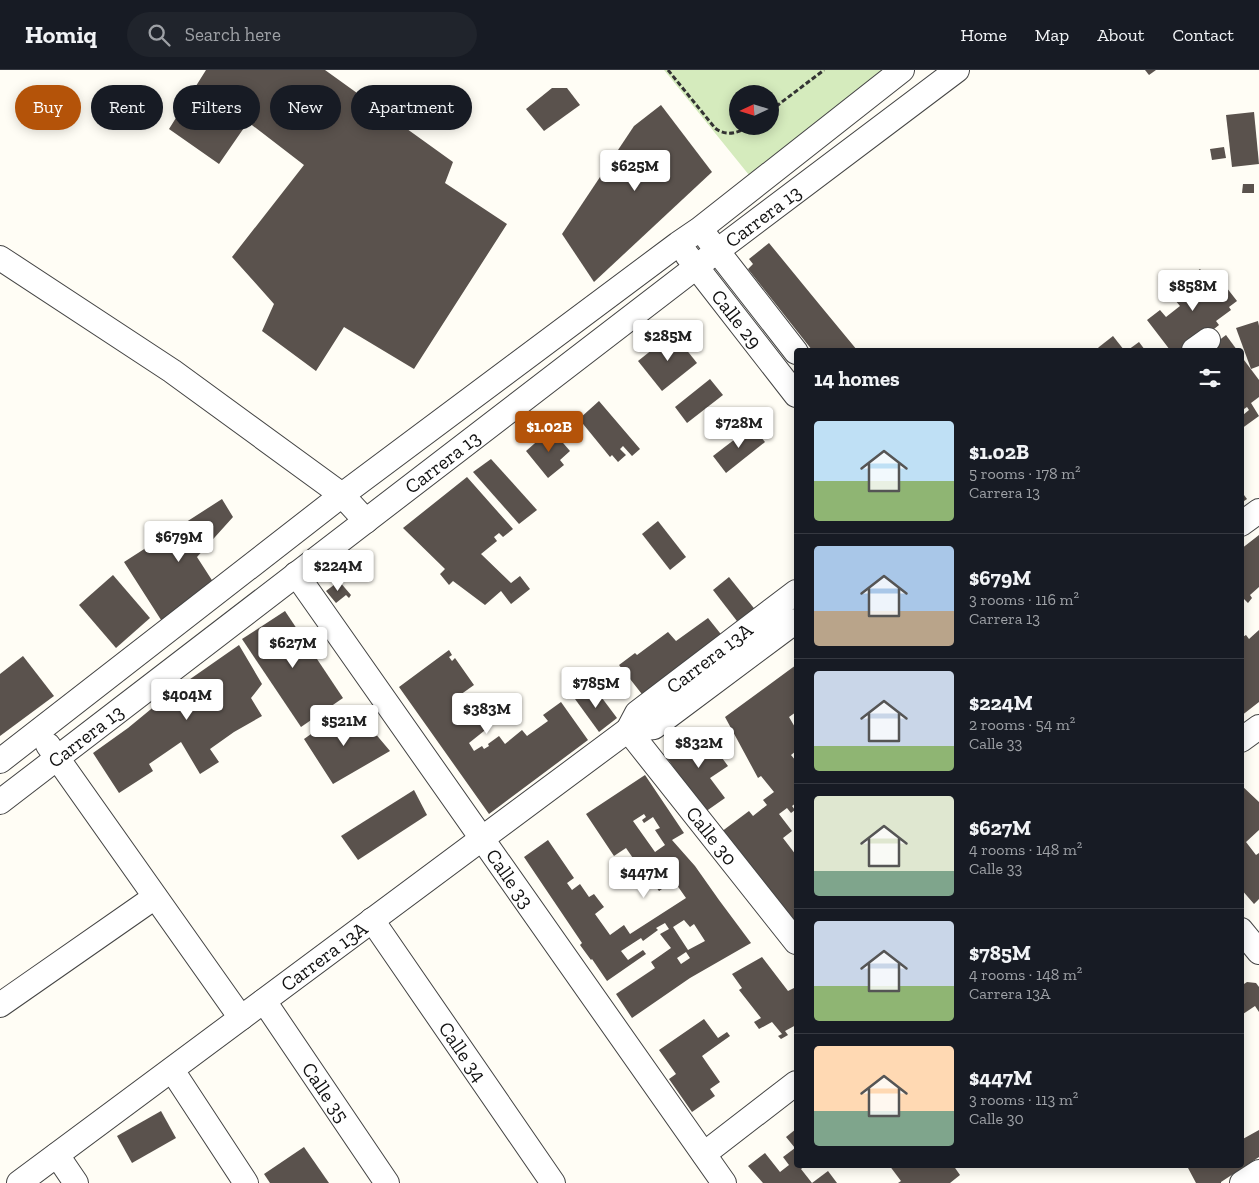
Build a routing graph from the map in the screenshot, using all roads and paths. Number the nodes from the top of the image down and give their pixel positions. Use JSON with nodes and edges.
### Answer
{"nodes":[{"id":1,"x":668,"y":70,"type":"edge"},
{"id":2,"x":824,"y":70,"type":"edge"},
{"id":3,"x":902,"y":70,"type":"edge"},
{"id":4,"x":957,"y":70,"type":"edge"},
{"id":5,"x":779,"y":104,"type":"edge"},
{"id":6,"x":729,"y":134,"type":"edge"},
{"id":7,"x":700,"y":229,"type":"junction"},
{"id":8,"x":678,"y":244,"type":"junction"},
{"id":9,"x":717,"y":251,"type":"junction"},
{"id":10,"x":0,"y":258,"type":"edge"},
{"id":11,"x":697,"y":267,"type":"junction"},
{"id":12,"x":794,"y":349,"type":"edge"},
{"id":13,"x":794,"y":392,"type":"edge"},
{"id":14,"x":342,"y":495,"type":"junction"},
{"id":15,"x":1259,"y":511,"type":"edge"},
{"id":16,"x":366,"y":521,"type":"junction"},
{"id":17,"x":1244,"y":522,"type":"edge"},
{"id":18,"x":296,"y":574,"type":"junction"},
{"id":19,"x":794,"y":594,"type":"edge"},
{"id":20,"x":794,"y":622,"type":"edge"},
{"id":21,"x":1259,"y":727,"type":"edge"},
{"id":22,"x":628,"y":730,"type":"junction"},
{"id":23,"x":39,"y":732,"type":"junction"},
{"id":24,"x":1244,"y":738,"type":"edge"},
{"id":25,"x":57,"y":758,"type":"junction"},
{"id":26,"x":0,"y":761,"type":"edge"},
{"id":27,"x":0,"y":802,"type":"edge"},
{"id":28,"x":482,"y":838,"type":"junction"},
{"id":29,"x":155,"y":897,"type":"junction"},
{"id":30,"x":372,"y":920,"type":"junction"},
{"id":31,"x":794,"y":939,"type":"edge"},
{"id":32,"x":264,"y":1001,"type":"junction"},
{"id":33,"x":0,"y":1005,"type":"edge"},
{"id":34,"x":241,"y":1018,"type":"junction"},
{"id":35,"x":172,"y":1070,"type":"junction"},
{"id":36,"x":794,"y":1085,"type":"edge"},
{"id":37,"x":704,"y":1154,"type":"junction"},
{"id":38,"x":57,"y":1155,"type":"junction"},
{"id":39,"x":1259,"y":1172,"type":"edge"},
{"id":40,"x":20,"y":1183,"type":"edge"},
{"id":41,"x":76,"y":1183,"type":"edge"},
{"id":42,"x":246,"y":1183,"type":"edge"},
{"id":43,"x":387,"y":1183,"type":"edge"},
{"id":44,"x":553,"y":1183,"type":"edge"},
{"id":45,"x":724,"y":1183,"type":"edge"},
{"id":46,"x":1242,"y":1183,"type":"edge"}],
"edges":[{"from":1,"to":6,"type":"path"},
{"from":2,"to":5,"type":"path"},
{"from":3,"to":7,"type":"street","name":"Carrera 13"},
{"from":4,"to":9,"type":"street","name":"Carrera 13"},
{"from":7,"to":8,"type":"street","name":"Carrera 13"},
{"from":7,"to":9,"type":"street","name":"Calle 29"},
{"from":8,"to":11,"type":"street","name":"Calle 29"},
{"from":8,"to":14,"type":"street","name":"Carrera 13"},
{"from":9,"to":11,"type":"street","name":"Carrera 13"},
{"from":9,"to":12,"type":"street","name":"Calle 29"},
{"from":10,"to":14,"type":"street"},
{"from":11,"to":13,"type":"street","name":"Calle 29"},
{"from":11,"to":16,"type":"street","name":"Carrera 13"},
{"from":14,"to":16,"type":"street"},
{"from":14,"to":23,"type":"street","name":"Carrera 13"},
{"from":15,"to":17,"type":"street"},
{"from":16,"to":18,"type":"street","name":"Carrera 13"},
{"from":18,"to":25,"type":"street","name":"Carrera 13"},
{"from":18,"to":28,"type":"street","name":"Calle 33"},
{"from":19,"to":22,"type":"street","name":"Carrera 13A"},
{"from":20,"to":22,"type":"street","name":"Carrera 13A"},
{"from":21,"to":24,"type":"street"},
{"from":22,"to":28,"type":"street","name":"Carrera 13A"},
{"from":22,"to":31,"type":"street","name":"Calle 30"},
{"from":23,"to":25,"type":"street"},
{"from":23,"to":26,"type":"street","name":"Carrera 13"},
{"from":25,"to":27,"type":"street","name":"Carrera 13"},
{"from":25,"to":29,"type":"street"},
{"from":28,"to":30,"type":"street","name":"Carrera 13A"},
{"from":28,"to":37,"type":"street","name":"Calle 33"},
{"from":29,"to":33,"type":"street"},
{"from":29,"to":34,"type":"street"},
{"from":30,"to":32,"type":"street","name":"Carrera 13A"},
{"from":30,"to":44,"type":"street","name":"Calle 34"},
{"from":32,"to":34,"type":"street","name":"Carrera 13A"},
{"from":32,"to":43,"type":"street","name":"Calle 35"},
{"from":34,"to":35,"type":"street","name":"Carrera 13A"},
{"from":35,"to":38,"type":"street","name":"Carrera 13A"},
{"from":35,"to":42,"type":"street"},
{"from":36,"to":37,"type":"street"},
{"from":37,"to":45,"type":"street","name":"Calle 33"},
{"from":38,"to":40,"type":"street","name":"Carrera 13A"},
{"from":38,"to":41,"type":"street"},
{"from":39,"to":46,"type":"street"}]}
